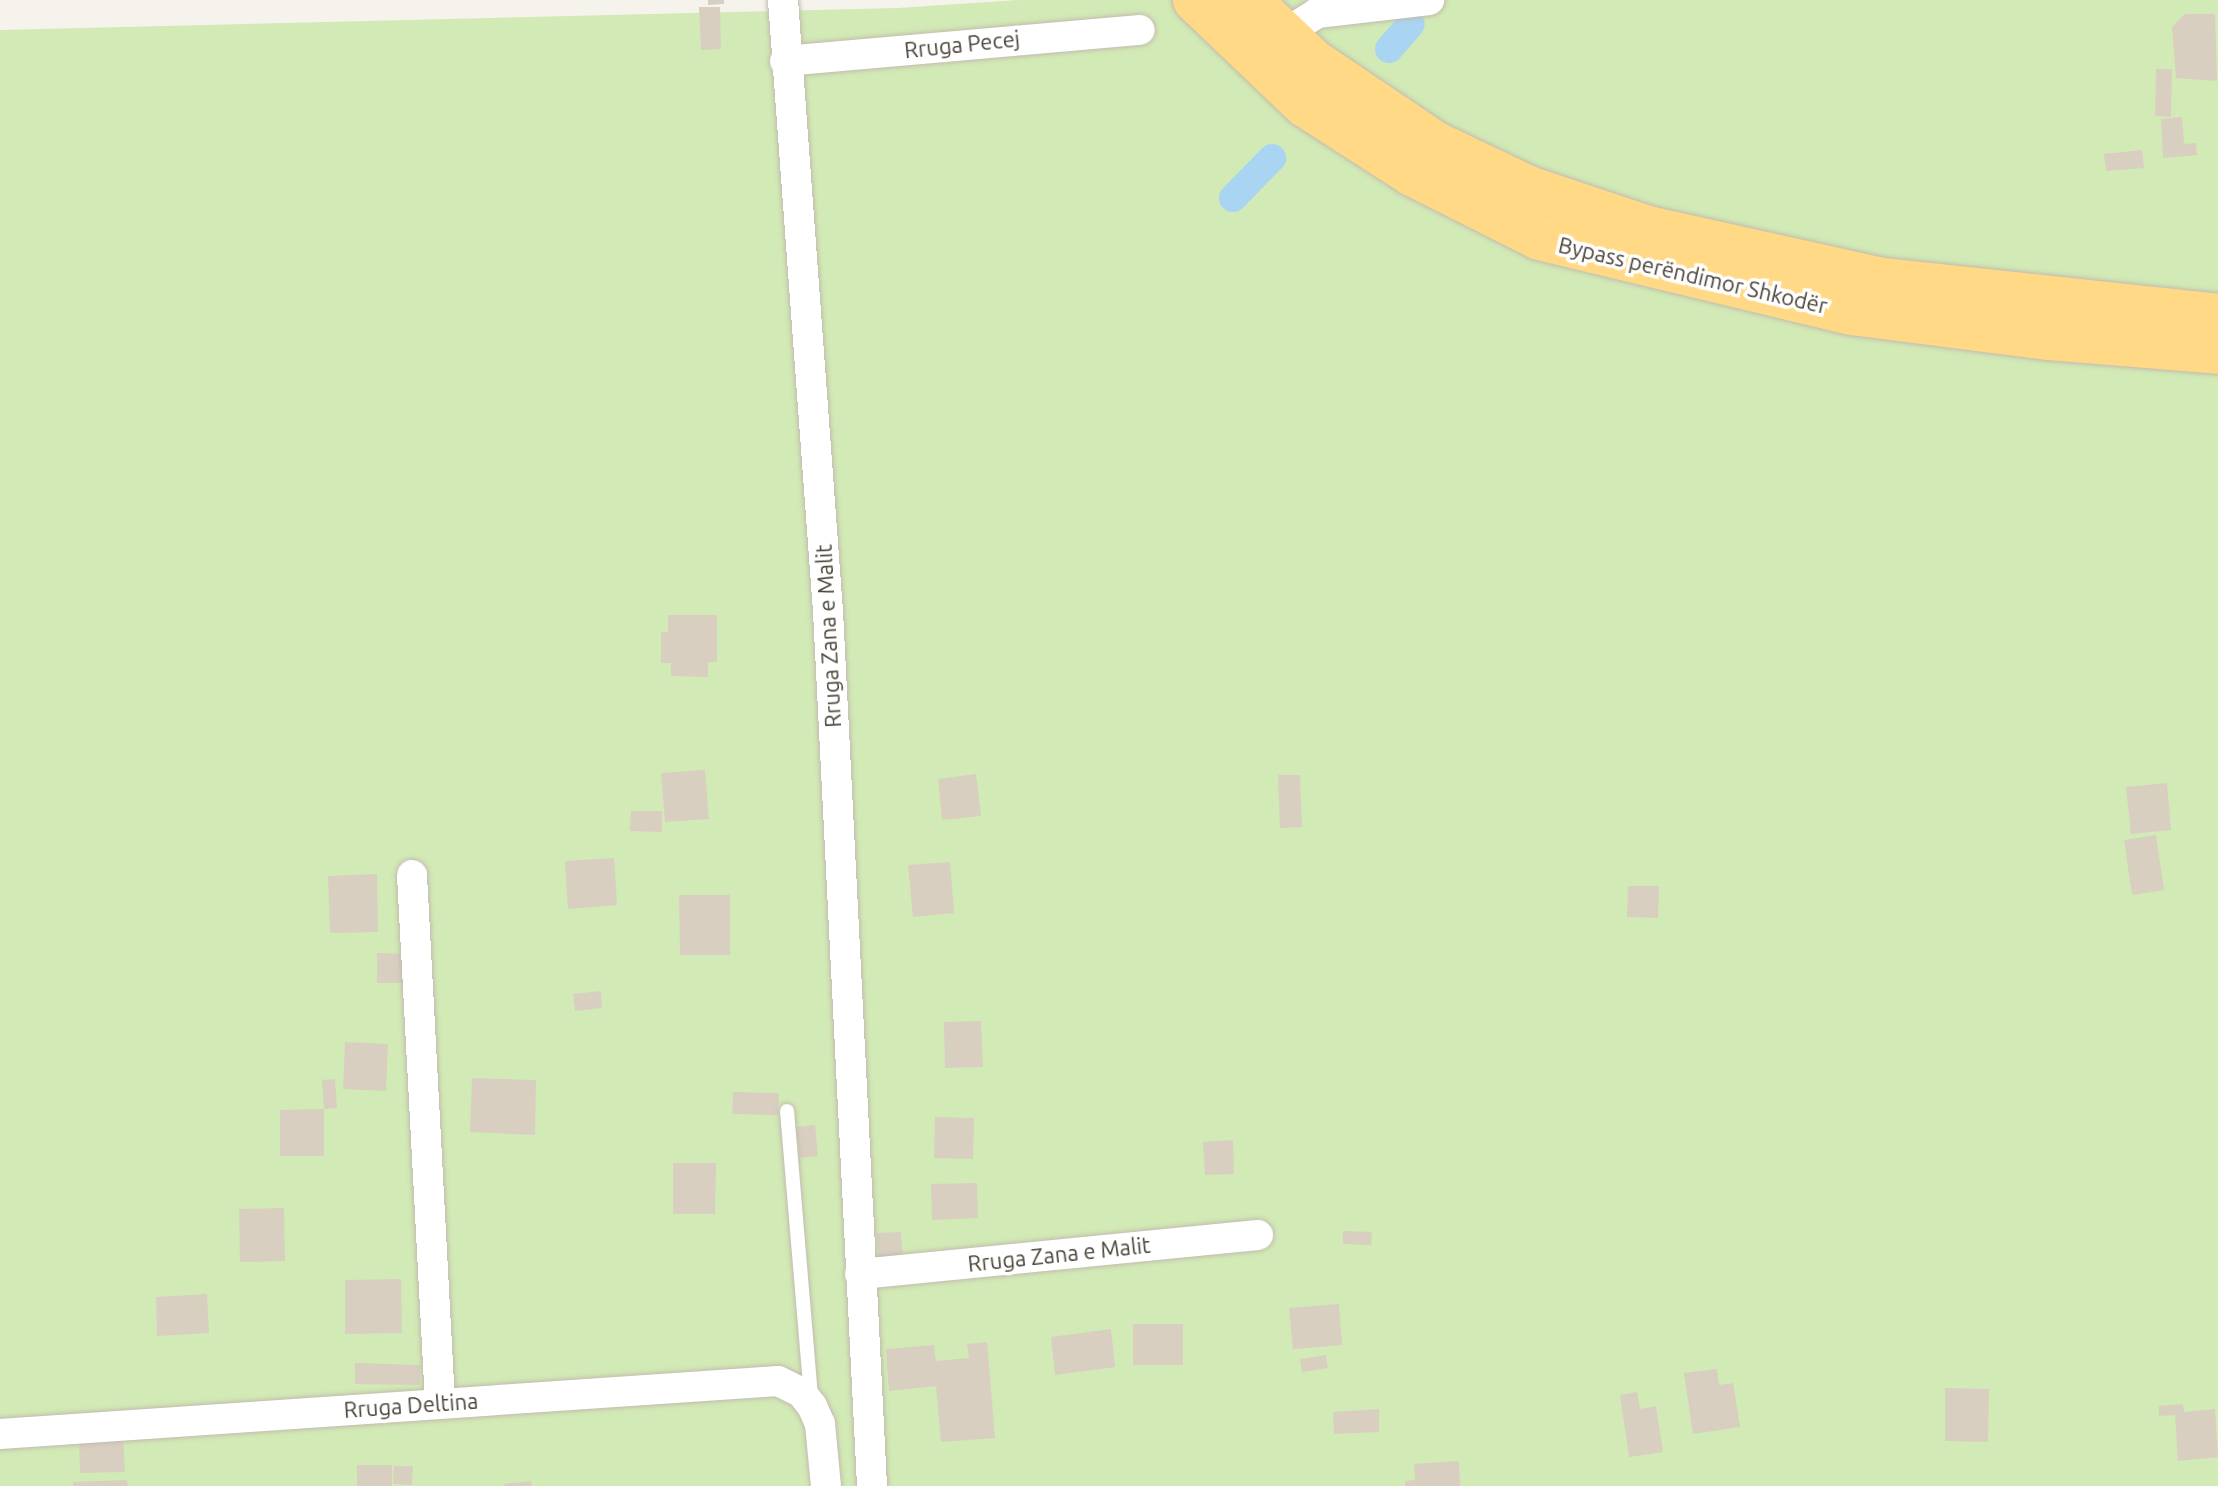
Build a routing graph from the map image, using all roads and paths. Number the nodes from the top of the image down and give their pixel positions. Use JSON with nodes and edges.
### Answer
{"nodes":[{"id":1,"x":783,"y":0,"type":"edge"},
{"id":2,"x":1195,"y":0,"type":"edge"},
{"id":3,"x":1249,"y":0,"type":"edge"},
{"id":4,"x":1429,"y":0,"type":"edge"},
{"id":5,"x":1353,"y":5,"type":"edge"},
{"id":6,"x":1140,"y":30,"type":"dead end"},
{"id":7,"x":1284,"y":34,"type":"junction"},
{"id":8,"x":785,"y":61,"type":"junction"},
{"id":9,"x":2218,"y":316,"type":"edge"},
{"id":10,"x":2218,"y":352,"type":"edge"},
{"id":11,"x":412,"y":875,"type":"dead end"},
{"id":12,"x":787,"y":1111,"type":"dead end"},
{"id":13,"x":1258,"y":1235,"type":"dead end"},
{"id":14,"x":860,"y":1274,"type":"junction"},
{"id":15,"x":440,"y":1403,"type":"junction"},
{"id":16,"x":812,"y":1406,"type":"junction"},
{"id":17,"x":0,"y":1434,"type":"edge"},
{"id":18,"x":826,"y":1486,"type":"edge"},
{"id":19,"x":872,"y":1486,"type":"edge"}],
"edges":[{"from":1,"to":8,"type":"street","name":"Rruga Zana e Malit"},
{"from":2,"to":10,"type":"highway","name":"Bypass perëndimor Shkodër"},
{"from":3,"to":7,"type":"highway","name":"Bypass perëndimor Shkodër"},
{"from":4,"to":5,"type":"street"},
{"from":5,"to":7,"type":"street"},
{"from":6,"to":8,"type":"street","name":"Rruga Pecej"},
{"from":7,"to":9,"type":"highway","name":"Bypass perëndimor Shkodër"},
{"from":8,"to":14,"type":"street","name":"Rruga Zana e Malit"},
{"from":11,"to":15,"type":"street"},
{"from":12,"to":16,"type":"lane"},
{"from":13,"to":14,"type":"street","name":"Rruga Zana e Malit"},
{"from":14,"to":19,"type":"street","name":"Rruga Zana e Malit"},
{"from":15,"to":16,"type":"street","name":"Rruga Deltina"},
{"from":15,"to":17,"type":"street","name":"Rruga Deltina"},
{"from":16,"to":18,"type":"street"}]}
